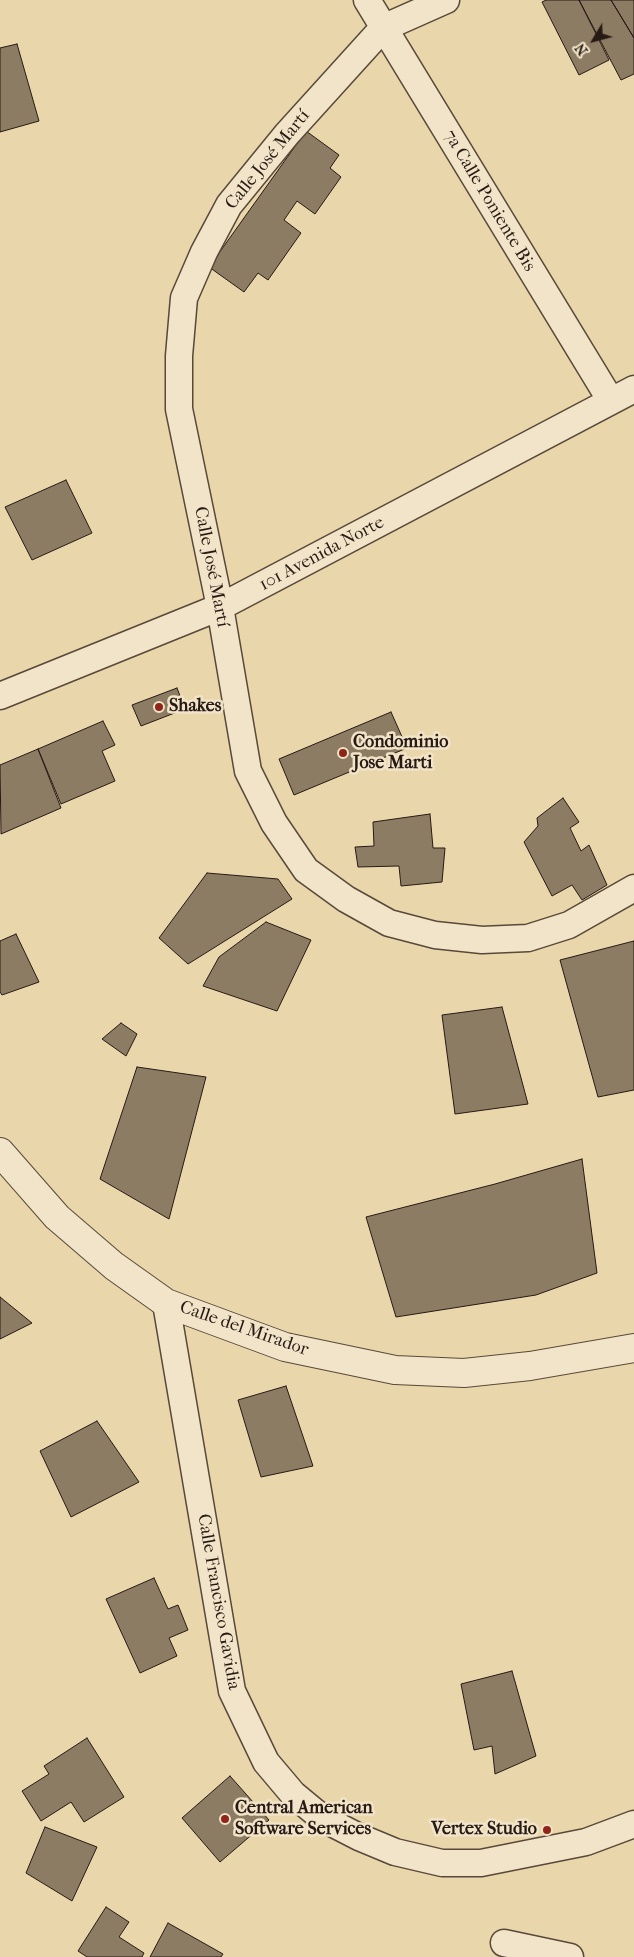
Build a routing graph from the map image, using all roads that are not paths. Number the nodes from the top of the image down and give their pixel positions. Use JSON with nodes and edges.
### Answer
{"nodes":[{"id":1,"x":367,"y":0,"type":"edge"},
{"id":2,"x":446,"y":0,"type":"edge"},
{"id":3,"x":384,"y":28,"type":"junction"},
{"id":4,"x":634,"y":389,"type":"edge"},
{"id":5,"x":611,"y":401,"type":"junction"},
{"id":6,"x":220,"y":607,"type":"junction"},
{"id":7,"x":0,"y":696,"type":"edge"},
{"id":8,"x":634,"y":888,"type":"edge"},
{"id":9,"x":0,"y":1152,"type":"edge"},
{"id":10,"x":166,"y":1303,"type":"junction"},
{"id":11,"x":634,"y":1348,"type":"edge"},
{"id":12,"x":634,"y":1824,"type":"edge"},
{"id":13,"x":504,"y":1944,"type":"dead end"},
{"id":14,"x":570,"y":1957,"type":"edge"}],
"edges":[{"from":1,"to":3,"type":"street","name":"7a Calle Poniente Bis"},
{"from":2,"to":3,"type":"street","name":"Calle José Martí"},
{"from":3,"to":5,"type":"street","name":"7a Calle Poniente Bis"},
{"from":3,"to":6,"type":"street","name":"Calle José Martí"},
{"from":4,"to":5,"type":"street","name":"101 Avenida Norte"},
{"from":5,"to":6,"type":"street","name":"101 Avenida Norte"},
{"from":6,"to":7,"type":"street","name":"101 Avenida Norte"},
{"from":6,"to":8,"type":"street","name":"Calle José Martí"},
{"from":9,"to":10,"type":"street","name":"Calle del Mirador"},
{"from":10,"to":11,"type":"street","name":"Calle del Mirador"},
{"from":10,"to":12,"type":"street","name":"Calle Francisco Gavidia"},
{"from":13,"to":14,"type":"street"}]}
